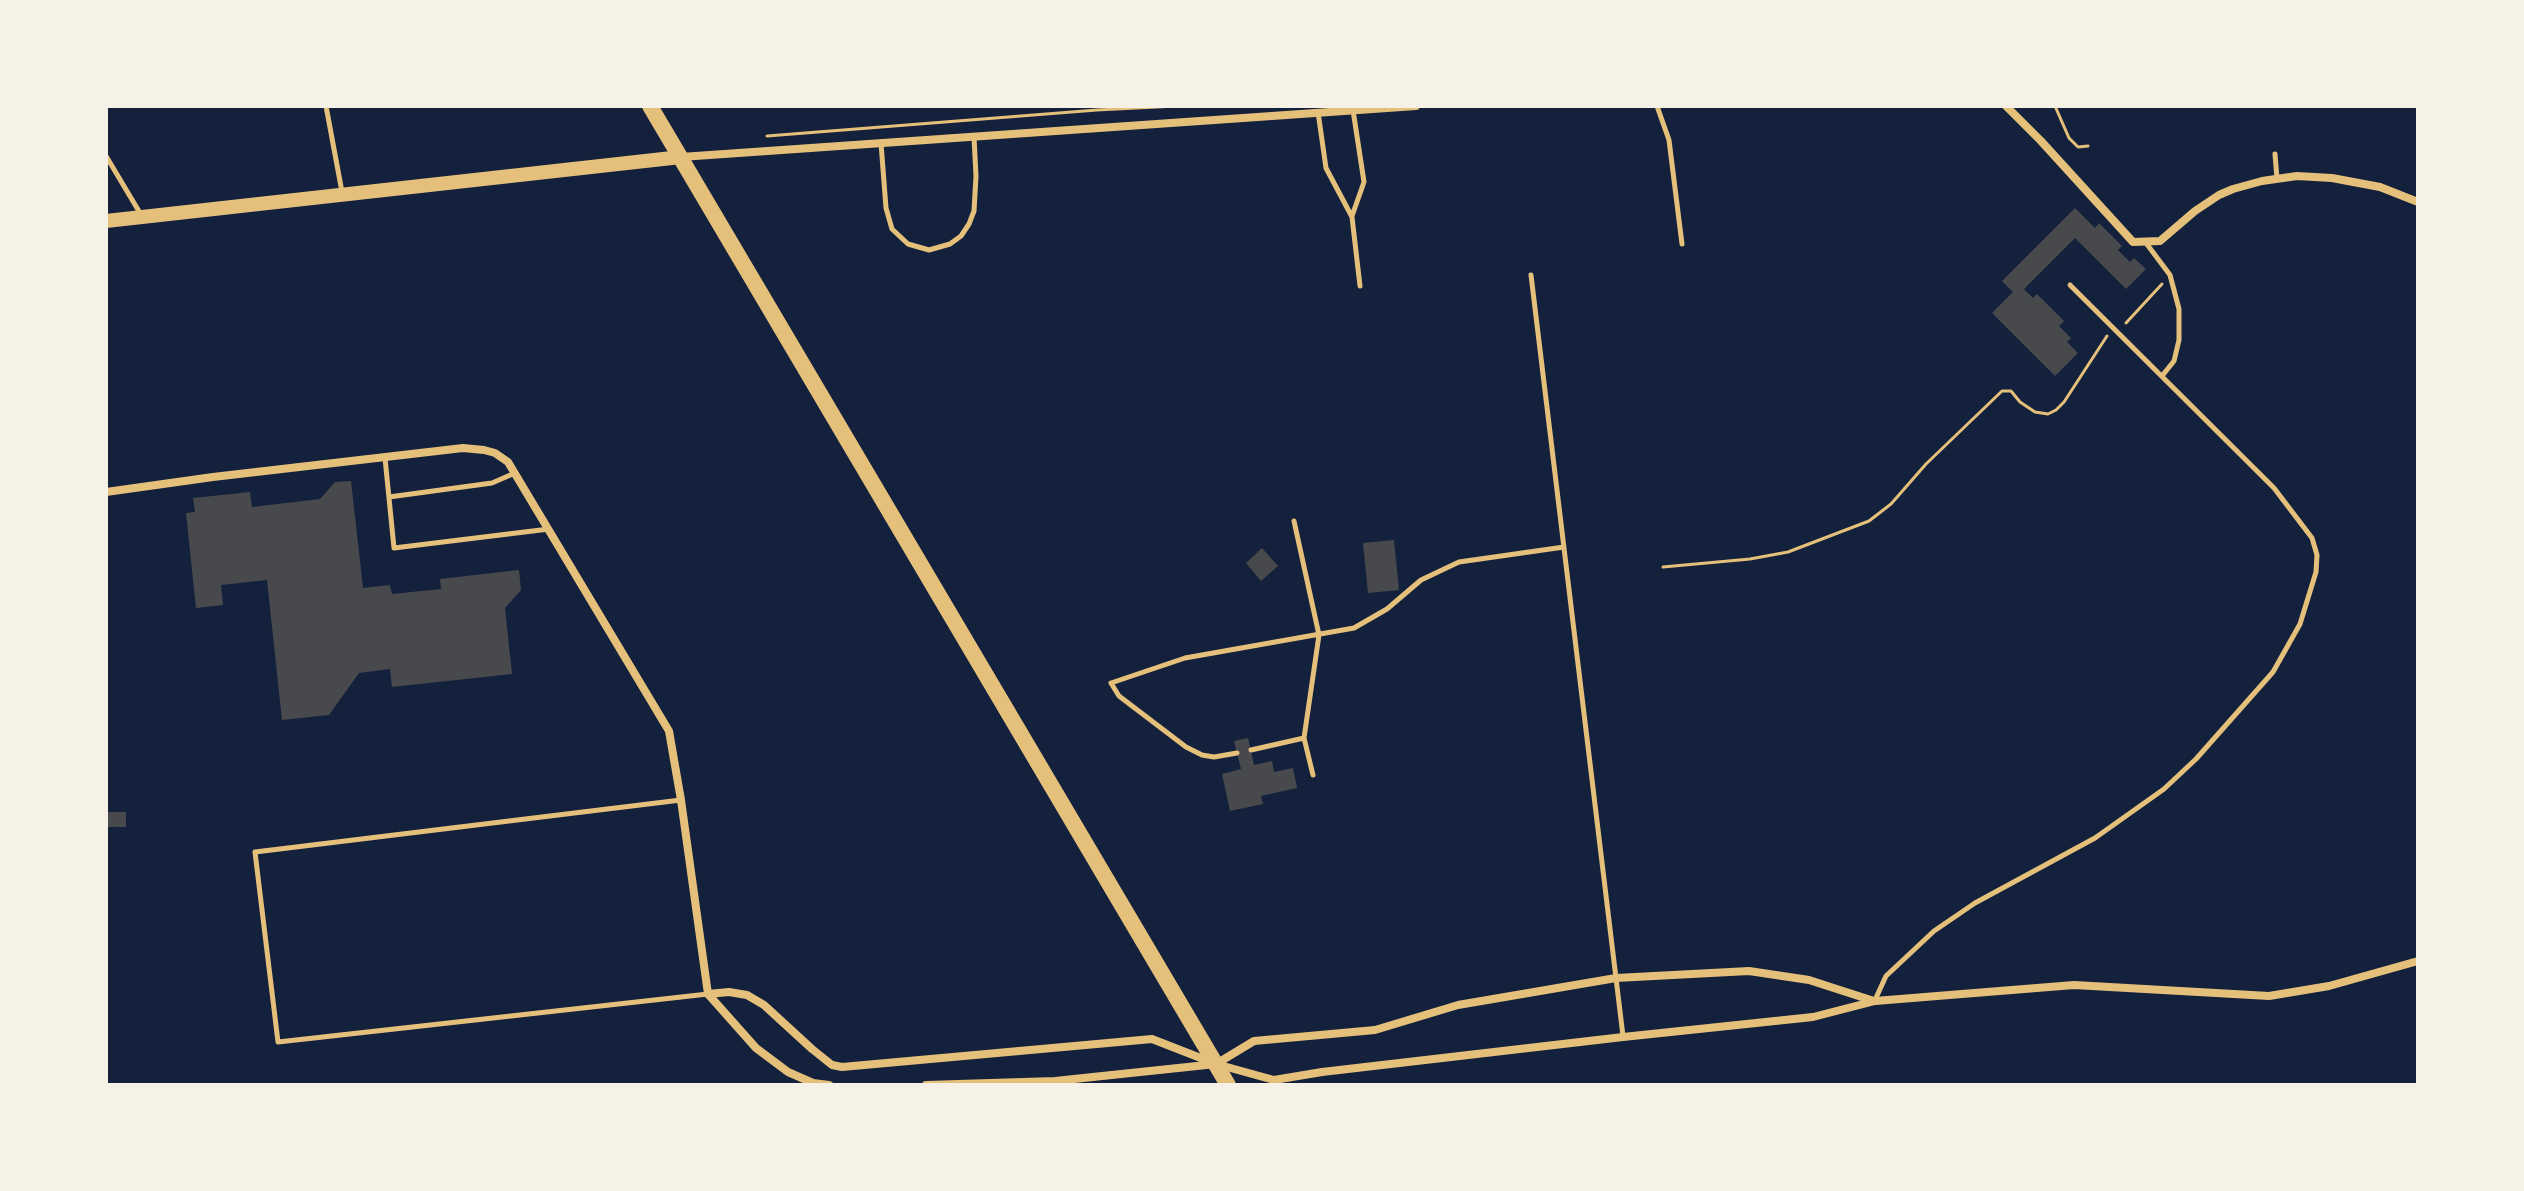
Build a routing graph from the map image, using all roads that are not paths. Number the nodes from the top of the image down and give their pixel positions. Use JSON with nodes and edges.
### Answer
{"nodes":[{"id":1,"x":326,"y":106,"type":"edge"},
{"id":2,"x":650,"y":106,"type":"edge"},
{"id":3,"x":1416,"y":106,"type":"edge"},
{"id":4,"x":1657,"y":106,"type":"edge"},
{"id":5,"x":2006,"y":106,"type":"edge"},
{"id":6,"x":1353,"y":110,"type":"junction"},
{"id":7,"x":1318,"y":112,"type":"junction"},
{"id":8,"x":974,"y":137,"type":"junction"},
{"id":9,"x":881,"y":142,"type":"junction"},
{"id":10,"x":2275,"y":154,"type":"dead end"},
{"id":11,"x":106,"y":156,"type":"edge"},
{"id":12,"x":681,"y":157,"type":"junction"},
{"id":13,"x":2277,"y":179,"type":"junction"},
{"id":14,"x":342,"y":195,"type":"junction"},
{"id":15,"x":2418,"y":202,"type":"edge"},
{"id":16,"x":142,"y":217,"type":"junction"},
{"id":17,"x":1352,"y":217,"type":"junction"},
{"id":18,"x":106,"y":221,"type":"edge"},
{"id":19,"x":2145,"y":242,"type":"junction"},
{"id":20,"x":1682,"y":244,"type":"dead end"},
{"id":21,"x":1531,"y":275,"type":"dead end"},
{"id":22,"x":2070,"y":285,"type":"dead end"},
{"id":23,"x":1360,"y":286,"type":"dead end"},
{"id":24,"x":2162,"y":376,"type":"junction"},
{"id":25,"x":385,"y":458,"type":"junction"},
{"id":26,"x":515,"y":473,"type":"junction"},
{"id":27,"x":106,"y":492,"type":"edge"},
{"id":28,"x":389,"y":497,"type":"junction"},
{"id":29,"x":1294,"y":521,"type":"dead end"},
{"id":30,"x":549,"y":529,"type":"junction"},
{"id":31,"x":1564,"y":547,"type":"junction"},
{"id":32,"x":1319,"y":635,"type":"junction"},
{"id":33,"x":1304,"y":738,"type":"junction"},
{"id":34,"x":1251,"y":750,"type":"dead end"},
{"id":35,"x":1237,"y":753,"type":"dead end"},
{"id":36,"x":1313,"y":775,"type":"dead end"},
{"id":37,"x":681,"y":800,"type":"junction"},
{"id":38,"x":2418,"y":961,"type":"edge"},
{"id":39,"x":1616,"y":978,"type":"junction"},
{"id":40,"x":708,"y":994,"type":"junction"},
{"id":41,"x":1875,"y":1001,"type":"junction"},
{"id":42,"x":1623,"y":1037,"type":"junction"},
{"id":43,"x":1216,"y":1064,"type":"junction"},
{"id":44,"x":829,"y":1085,"type":"edge"},
{"id":45,"x":926,"y":1085,"type":"edge"},
{"id":46,"x":1228,"y":1085,"type":"edge"}],
"edges":[{"from":1,"to":14,"type":"lane"},
{"from":2,"to":12,"type":"main road"},
{"from":3,"to":6,"type":"street"},
{"from":4,"to":20,"type":"lane"},
{"from":5,"to":19,"type":"street"},
{"from":6,"to":7,"type":"street"},
{"from":6,"to":17,"type":"lane"},
{"from":7,"to":8,"type":"street"},
{"from":7,"to":17,"type":"lane"},
{"from":8,"to":9,"type":"street"},
{"from":8,"to":9,"type":"lane"},
{"from":9,"to":12,"type":"street"},
{"from":10,"to":13,"type":"lane"},
{"from":11,"to":16,"type":"lane"},
{"from":12,"to":14,"type":"street"},
{"from":12,"to":43,"type":"main road"},
{"from":13,"to":15,"type":"street"},
{"from":13,"to":19,"type":"street"},
{"from":14,"to":16,"type":"street"},
{"from":16,"to":18,"type":"street"},
{"from":17,"to":23,"type":"lane"},
{"from":19,"to":24,"type":"lane"},
{"from":21,"to":31,"type":"lane"},
{"from":22,"to":24,"type":"lane"},
{"from":24,"to":41,"type":"lane"},
{"from":25,"to":26,"type":"street"},
{"from":25,"to":27,"type":"street"},
{"from":25,"to":28,"type":"lane"},
{"from":26,"to":28,"type":"lane"},
{"from":26,"to":30,"type":"street"},
{"from":28,"to":30,"type":"lane"},
{"from":29,"to":32,"type":"lane"},
{"from":30,"to":37,"type":"street"},
{"from":31,"to":32,"type":"lane"},
{"from":31,"to":39,"type":"lane"},
{"from":32,"to":33,"type":"lane"},
{"from":32,"to":35,"type":"lane"},
{"from":33,"to":34,"type":"lane"},
{"from":33,"to":36,"type":"lane"},
{"from":37,"to":40,"type":"street"},
{"from":37,"to":40,"type":"lane"},
{"from":38,"to":41,"type":"street"},
{"from":39,"to":41,"type":"street"},
{"from":39,"to":42,"type":"lane"},
{"from":39,"to":43,"type":"street"},
{"from":40,"to":43,"type":"street"},
{"from":40,"to":44,"type":"street"},
{"from":41,"to":42,"type":"street"},
{"from":42,"to":43,"type":"street"},
{"from":43,"to":45,"type":"street"},
{"from":43,"to":46,"type":"main road"}]}
